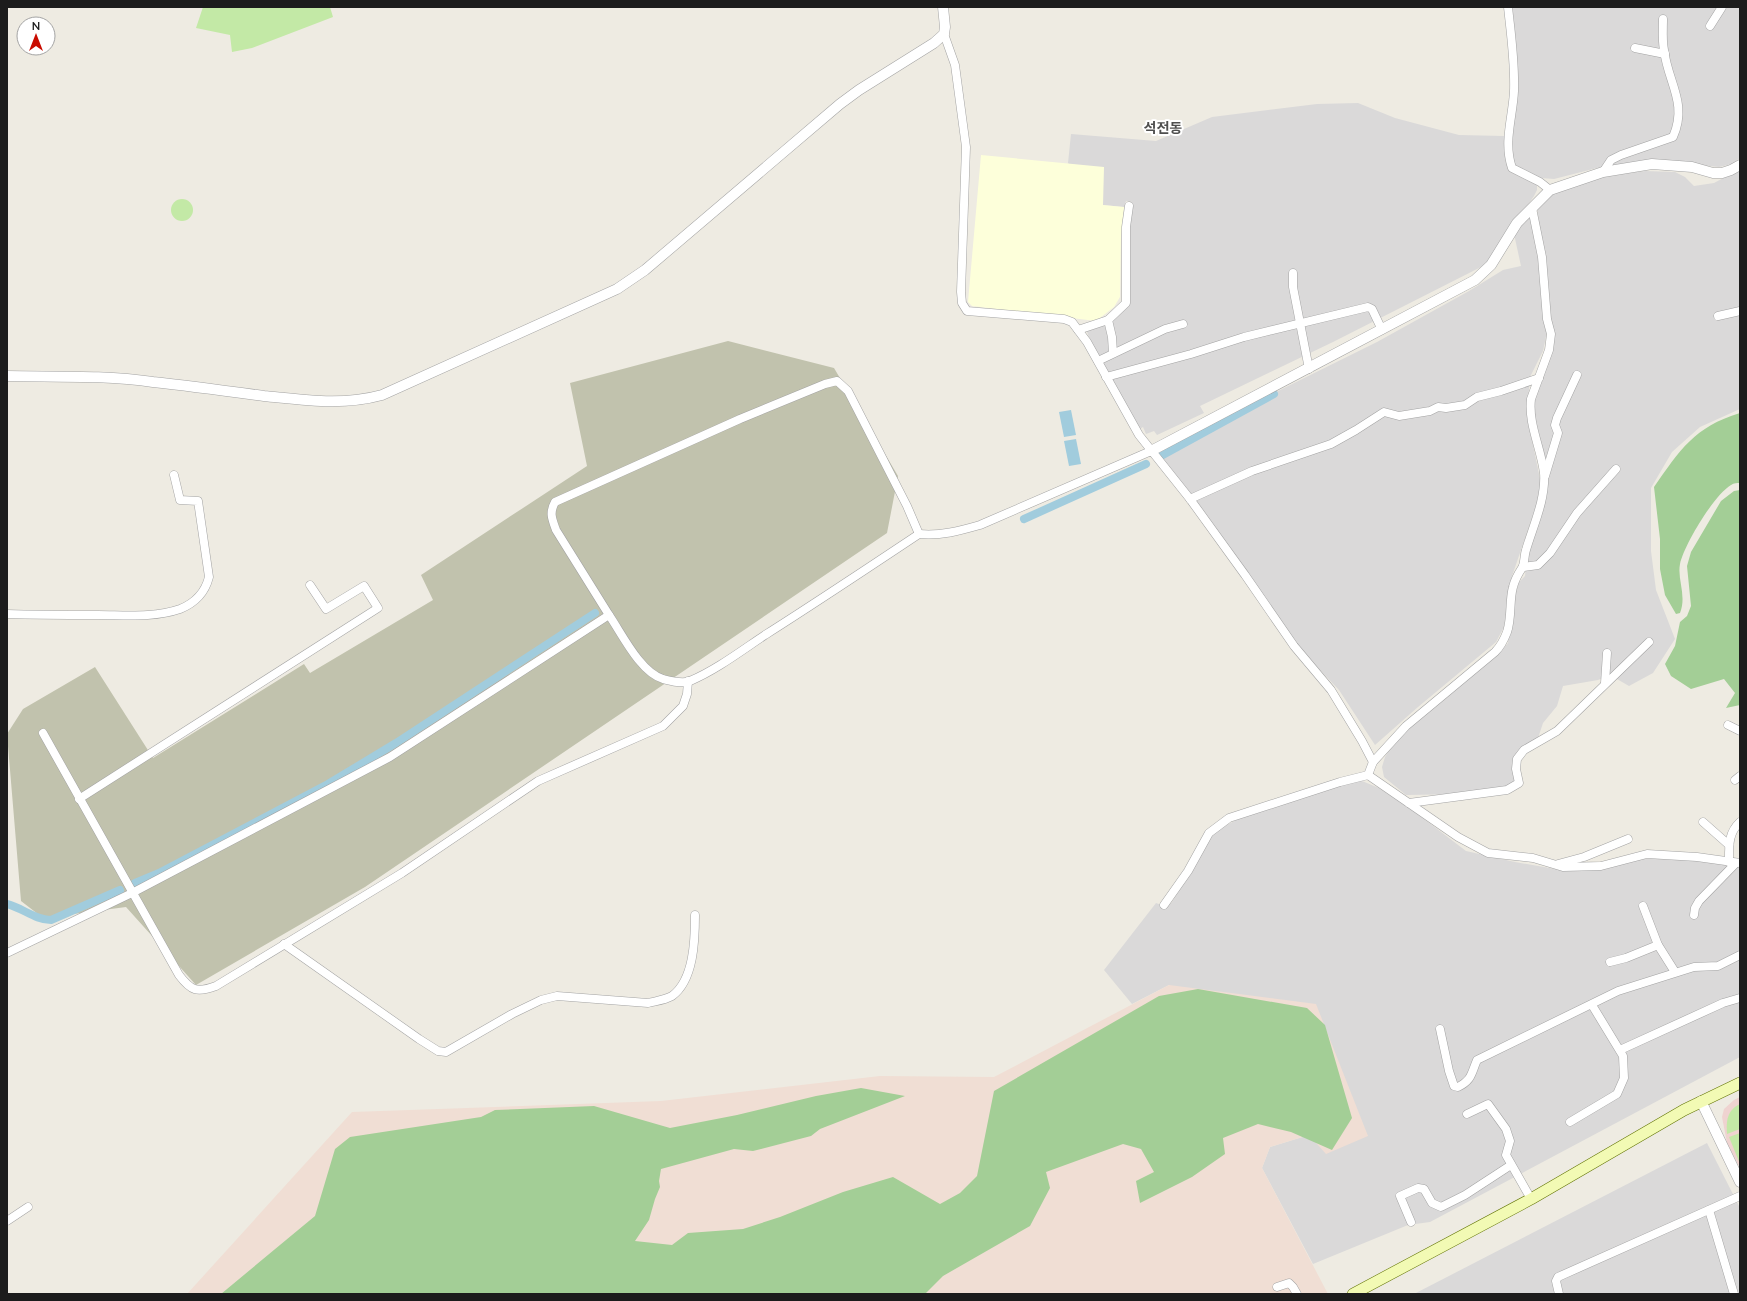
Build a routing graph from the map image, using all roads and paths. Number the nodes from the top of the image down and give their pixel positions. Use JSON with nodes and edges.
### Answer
{"nodes":[{"id":1,"x":943,"y":7,"type":"edge"},
{"id":2,"x":1508,"y":7,"type":"edge"},
{"id":3,"x":1722,"y":7,"type":"edge"},
{"id":4,"x":1663,"y":19,"type":"dead end"},
{"id":5,"x":1710,"y":26,"type":"dead end"},
{"id":6,"x":944,"y":34,"type":"junction"},
{"id":7,"x":1635,"y":48,"type":"dead end"},
{"id":8,"x":1665,"y":54,"type":"junction"},
{"id":9,"x":1740,"y":165,"type":"edge"},
{"id":10,"x":1603,"y":172,"type":"junction"},
{"id":11,"x":1550,"y":190,"type":"junction"},
{"id":12,"x":1129,"y":206,"type":"dead end"},
{"id":13,"x":1532,"y":208,"type":"junction"},
{"id":14,"x":1293,"y":273,"type":"dead end"},
{"id":15,"x":1740,"y":311,"type":"edge"},
{"id":16,"x":1718,"y":316,"type":"dead end"},
{"id":17,"x":1108,"y":320,"type":"junction"},
{"id":18,"x":1300,"y":323,"type":"junction"},
{"id":19,"x":1183,"y":324,"type":"dead end"},
{"id":20,"x":1078,"y":330,"type":"junction"},
{"id":21,"x":1382,"y":330,"type":"junction"},
{"id":22,"x":1113,"y":352,"type":"junction"},
{"id":23,"x":1098,"y":361,"type":"junction"},
{"id":24,"x":1309,"y":368,"type":"junction"},
{"id":25,"x":1577,"y":375,"type":"dead end"},
{"id":26,"x":7,"y":376,"type":"edge"},
{"id":27,"x":1106,"y":377,"type":"junction"},
{"id":28,"x":1539,"y":378,"type":"junction"},
{"id":29,"x":1151,"y":451,"type":"junction"},
{"id":30,"x":1616,"y":469,"type":"dead end"},
{"id":31,"x":174,"y":475,"type":"dead end"},
{"id":32,"x":1544,"y":481,"type":"junction"},
{"id":33,"x":1190,"y":499,"type":"junction"},
{"id":34,"x":919,"y":534,"type":"junction"},
{"id":35,"x":1523,"y":567,"type":"junction"},
{"id":36,"x":310,"y":585,"type":"dead end"},
{"id":37,"x":7,"y":614,"type":"edge"},
{"id":38,"x":609,"y":615,"type":"junction"},
{"id":39,"x":1649,"y":642,"type":"dead end"},
{"id":40,"x":1607,"y":653,"type":"dead end"},
{"id":41,"x":688,"y":681,"type":"junction"},
{"id":42,"x":1605,"y":683,"type":"junction"},
{"id":43,"x":1728,"y":725,"type":"dead end"},
{"id":44,"x":1740,"y":732,"type":"edge"},
{"id":45,"x":43,"y":733,"type":"dead end"},
{"id":46,"x":1373,"y":762,"type":"junction"},
{"id":47,"x":1368,"y":776,"type":"junction"},
{"id":48,"x":79,"y":799,"type":"junction"},
{"id":49,"x":1409,"y":803,"type":"junction"},
{"id":50,"x":1703,"y":822,"type":"dead end"},
{"id":51,"x":1740,"y":822,"type":"edge"},
{"id":52,"x":1628,"y":839,"type":"dead end"},
{"id":53,"x":1728,"y":845,"type":"junction"},
{"id":54,"x":1735,"y":863,"type":"edge"},
{"id":55,"x":1555,"y":865,"type":"junction"},
{"id":56,"x":132,"y":893,"type":"junction"},
{"id":57,"x":1164,"y":905,"type":"dead end"},
{"id":58,"x":1643,"y":906,"type":"dead end"},
{"id":59,"x":695,"y":915,"type":"dead end"},
{"id":60,"x":1694,"y":915,"type":"dead end"},
{"id":61,"x":284,"y":944,"type":"junction"},
{"id":62,"x":1658,"y":944,"type":"junction"},
{"id":63,"x":7,"y":953,"type":"edge"},
{"id":64,"x":1740,"y":956,"type":"edge"},
{"id":65,"x":1610,"y":962,"type":"dead end"},
{"id":66,"x":1675,"y":972,"type":"junction"},
{"id":67,"x":1740,"y":998,"type":"edge"},
{"id":68,"x":1592,"y":1004,"type":"junction"},
{"id":69,"x":1440,"y":1029,"type":"dead end"},
{"id":70,"x":1620,"y":1050,"type":"junction"},
{"id":71,"x":1740,"y":1082,"type":"edge"},
{"id":72,"x":1701,"y":1101,"type":"junction"},
{"id":73,"x":1467,"y":1114,"type":"dead end"},
{"id":74,"x":1570,"y":1122,"type":"dead end"},
{"id":75,"x":1511,"y":1165,"type":"junction"},
{"id":76,"x":1740,"y":1182,"type":"edge"},
{"id":77,"x":1740,"y":1196,"type":"edge"},
{"id":78,"x":1531,"y":1199,"type":"junction"},
{"id":79,"x":28,"y":1207,"type":"dead end"},
{"id":80,"x":1709,"y":1210,"type":"junction"},
{"id":81,"x":7,"y":1221,"type":"edge"},
{"id":82,"x":1411,"y":1222,"type":"dead end"},
{"id":83,"x":1277,"y":1287,"type":"dead end"},
{"id":84,"x":1297,"y":1294,"type":"edge"},
{"id":85,"x":1352,"y":1294,"type":"edge"},
{"id":86,"x":1558,"y":1294,"type":"edge"},
{"id":87,"x":1734,"y":1294,"type":"edge"}],
"edges":[{"from":1,"to":6,"type":"street"},
{"from":2,"to":11,"type":"street"},
{"from":3,"to":5,"type":"street"},
{"from":4,"to":8,"type":"street"},
{"from":6,"to":20,"type":"street"},
{"from":6,"to":26,"type":"street"},
{"from":7,"to":8,"type":"street"},
{"from":8,"to":10,"type":"street"},
{"from":9,"to":10,"type":"street"},
{"from":10,"to":11,"type":"street"},
{"from":11,"to":13,"type":"street"},
{"from":12,"to":17,"type":"street"},
{"from":13,"to":21,"type":"street"},
{"from":13,"to":28,"type":"street"},
{"from":14,"to":18,"type":"street"},
{"from":15,"to":16,"type":"street"},
{"from":17,"to":20,"type":"street"},
{"from":17,"to":22,"type":"street"},
{"from":18,"to":21,"type":"street"},
{"from":18,"to":24,"type":"street"},
{"from":18,"to":27,"type":"street"},
{"from":19,"to":22,"type":"street"},
{"from":20,"to":23,"type":"street"},
{"from":21,"to":24,"type":"street"},
{"from":22,"to":23,"type":"street"},
{"from":23,"to":27,"type":"street"},
{"from":24,"to":29,"type":"street"},
{"from":25,"to":32,"type":"street"},
{"from":27,"to":29,"type":"street"},
{"from":28,"to":32,"type":"street"},
{"from":28,"to":33,"type":"street"},
{"from":29,"to":33,"type":"street"},
{"from":29,"to":34,"type":"street"},
{"from":30,"to":35,"type":"street"},
{"from":31,"to":37,"type":"street"},
{"from":32,"to":35,"type":"street"},
{"from":33,"to":46,"type":"street"},
{"from":34,"to":38,"type":"street"},
{"from":34,"to":41,"type":"street"},
{"from":35,"to":46,"type":"street"},
{"from":36,"to":48,"type":"street"},
{"from":38,"to":41,"type":"street"},
{"from":38,"to":56,"type":"street"},
{"from":39,"to":42,"type":"street"},
{"from":40,"to":42,"type":"street"},
{"from":41,"to":61,"type":"street"},
{"from":42,"to":49,"type":"street"},
{"from":43,"to":44,"type":"street"},
{"from":45,"to":48,"type":"street"},
{"from":46,"to":47,"type":"street"},
{"from":47,"to":49,"type":"street"},
{"from":47,"to":57,"type":"street"},
{"from":48,"to":56,"type":"street"},
{"from":49,"to":55,"type":"street"},
{"from":50,"to":53,"type":"street"},
{"from":51,"to":53,"type":"street"},
{"from":52,"to":55,"type":"street"},
{"from":53,"to":54,"type":"street"},
{"from":54,"to":55,"type":"street"},
{"from":54,"to":60,"type":"street"},
{"from":56,"to":61,"type":"street"},
{"from":56,"to":63,"type":"street"},
{"from":58,"to":62,"type":"street"},
{"from":59,"to":61,"type":"street"},
{"from":62,"to":65,"type":"street"},
{"from":62,"to":66,"type":"street"},
{"from":64,"to":66,"type":"street"},
{"from":66,"to":68,"type":"street"},
{"from":67,"to":70,"type":"street"},
{"from":68,"to":69,"type":"street"},
{"from":68,"to":70,"type":"street"},
{"from":70,"to":74,"type":"street"},
{"from":71,"to":72,"type":"main road"},
{"from":72,"to":76,"type":"street"},
{"from":72,"to":78,"type":"main road"},
{"from":73,"to":75,"type":"street"},
{"from":75,"to":78,"type":"street"},
{"from":75,"to":82,"type":"street"},
{"from":77,"to":80,"type":"street"},
{"from":78,"to":85,"type":"main road"},
{"from":79,"to":81,"type":"street"},
{"from":80,"to":86,"type":"street"},
{"from":80,"to":87,"type":"street"},
{"from":83,"to":84,"type":"street"}]}
